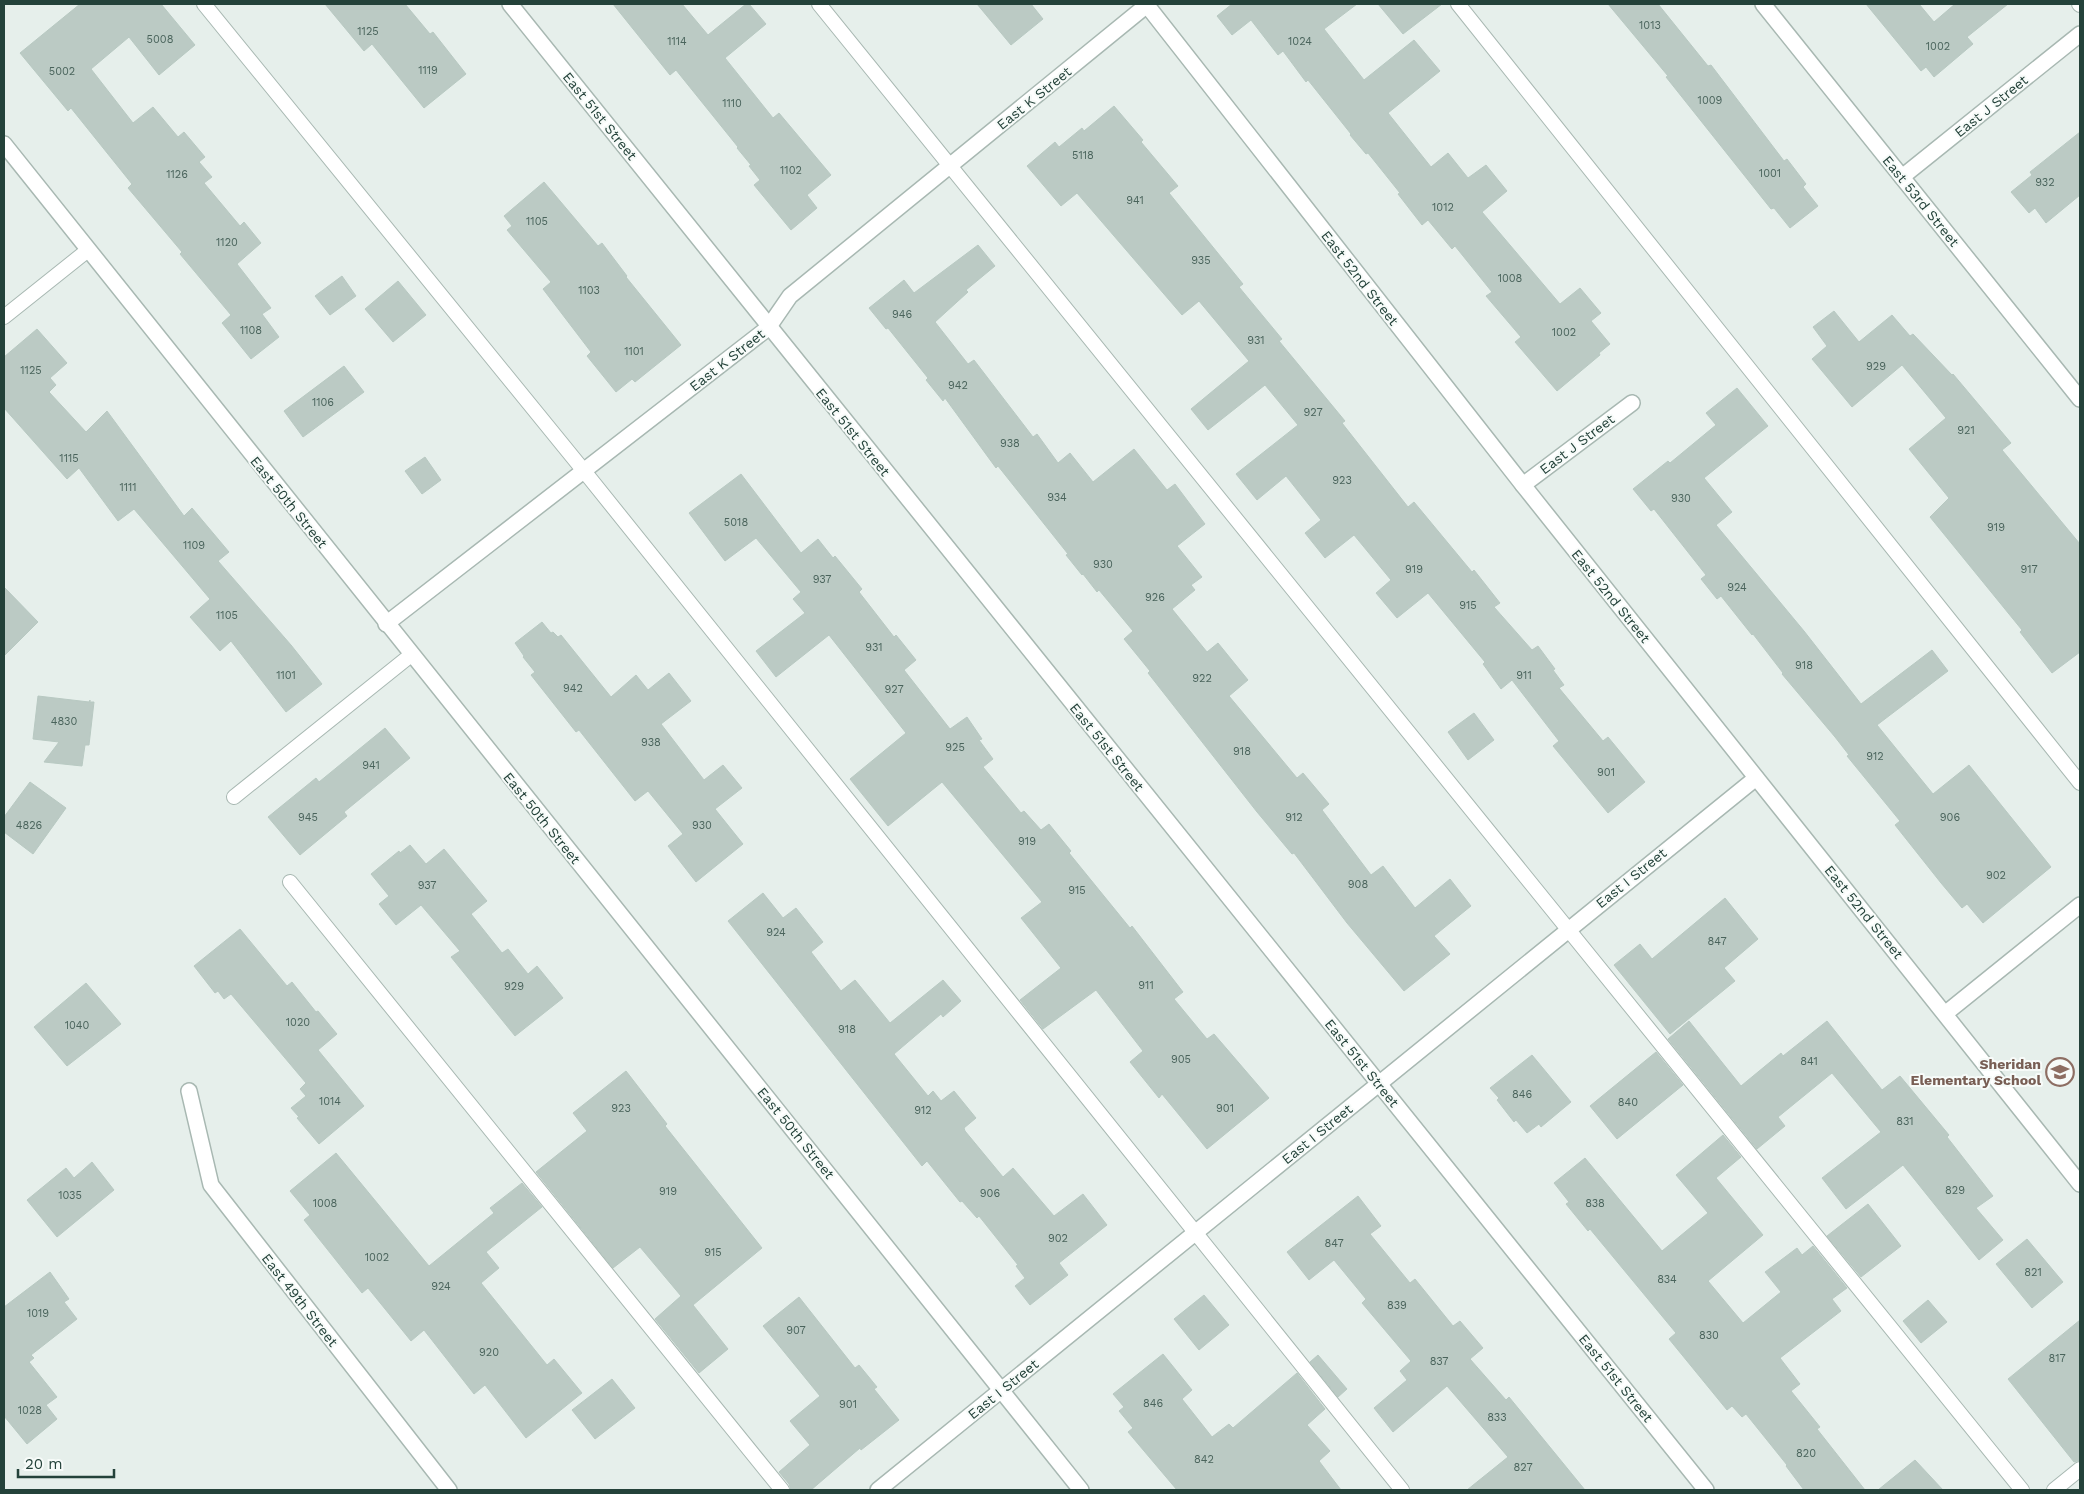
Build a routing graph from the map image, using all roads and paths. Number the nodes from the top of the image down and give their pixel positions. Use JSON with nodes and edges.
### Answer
{"nodes":[{"id":1,"x":204,"y":4,"type":"edge"},
{"id":2,"x":510,"y":4,"type":"edge"},
{"id":3,"x":819,"y":4,"type":"edge"},
{"id":4,"x":1458,"y":4,"type":"edge"},
{"id":5,"x":1763,"y":4,"type":"edge"},
{"id":6,"x":1146,"y":5,"type":"edge"},
{"id":7,"x":2080,"y":34,"type":"edge"},
{"id":8,"x":4,"y":144,"type":"edge"},
{"id":9,"x":950,"y":166,"type":"junction"},
{"id":10,"x":1902,"y":177,"type":"junction"},
{"id":11,"x":88,"y":250,"type":"junction"},
{"id":12,"x":4,"y":317,"type":"edge"},
{"id":13,"x":768,"y":328,"type":"junction"},
{"id":14,"x":2080,"y":399,"type":"edge"},
{"id":15,"x":1632,"y":403,"type":"dead end"},
{"id":16,"x":584,"y":471,"type":"junction"},
{"id":17,"x":1523,"y":485,"type":"junction"},
{"id":18,"x":386,"y":624,"type":"junction"},
{"id":19,"x":411,"y":655,"type":"junction"},
{"id":20,"x":1756,"y":778,"type":"junction"},
{"id":21,"x":2080,"y":783,"type":"edge"},
{"id":22,"x":234,"y":797,"type":"dead end"},
{"id":23,"x":290,"y":882,"type":"dead end"},
{"id":24,"x":2080,"y":905,"type":"edge"},
{"id":25,"x":1568,"y":930,"type":"junction"},
{"id":26,"x":1946,"y":1013,"type":"junction"},
{"id":27,"x":1379,"y":1084,"type":"junction"},
{"id":28,"x":189,"y":1091,"type":"dead end"},
{"id":29,"x":2080,"y":1184,"type":"edge"},
{"id":30,"x":1196,"y":1232,"type":"junction"},
{"id":31,"x":1002,"y":1390,"type":"junction"},
{"id":32,"x":2080,"y":1469,"type":"edge"},
{"id":33,"x":448,"y":1490,"type":"edge"},
{"id":34,"x":782,"y":1490,"type":"edge"},
{"id":35,"x":878,"y":1490,"type":"edge"},
{"id":36,"x":1081,"y":1490,"type":"edge"},
{"id":37,"x":1402,"y":1490,"type":"edge"},
{"id":38,"x":1706,"y":1490,"type":"edge"},
{"id":39,"x":2022,"y":1490,"type":"edge"},
{"id":40,"x":2054,"y":1490,"type":"edge"}],
"edges":[{"from":1,"to":16,"type":"lane"},
{"from":2,"to":13,"type":"street","name":"East 51st Street"},
{"from":3,"to":9,"type":"lane"},
{"from":4,"to":21,"type":"lane"},
{"from":5,"to":10,"type":"street","name":"East 53rd Street"},
{"from":6,"to":9,"type":"street","name":"East K Street"},
{"from":6,"to":17,"type":"street","name":"East 52nd Street"},
{"from":7,"to":10,"type":"street","name":"East J Street"},
{"from":8,"to":11,"type":"street","name":"East 50th Street"},
{"from":9,"to":13,"type":"street","name":"East K Street"},
{"from":9,"to":25,"type":"lane"},
{"from":10,"to":14,"type":"street","name":"East 53rd Street"},
{"from":11,"to":12,"type":"lane"},
{"from":11,"to":18,"type":"street","name":"East 50th Street"},
{"from":13,"to":16,"type":"street","name":"East K Street"},
{"from":13,"to":27,"type":"street","name":"East 51st Street"},
{"from":15,"to":17,"type":"street","name":"East J Street"},
{"from":16,"to":18,"type":"street","name":"East K Street"},
{"from":16,"to":30,"type":"lane"},
{"from":17,"to":20,"type":"street","name":"East 52nd Street"},
{"from":18,"to":19,"type":"street","name":"East 50th Street"},
{"from":19,"to":22,"type":"lane"},
{"from":19,"to":31,"type":"street","name":"East 50th Street"},
{"from":20,"to":25,"type":"street","name":"East I Street"},
{"from":20,"to":26,"type":"street","name":"East 52nd Street"},
{"from":23,"to":34,"type":"lane"},
{"from":24,"to":26,"type":"street"},
{"from":25,"to":27,"type":"street","name":"East I Street"},
{"from":25,"to":39,"type":"lane"},
{"from":26,"to":29,"type":"street","name":"East 52nd Street"},
{"from":27,"to":30,"type":"street","name":"East I Street"},
{"from":27,"to":38,"type":"street","name":"East 51st Street"},
{"from":28,"to":33,"type":"street","name":"East 49th Street"},
{"from":30,"to":31,"type":"street","name":"East I Street"},
{"from":30,"to":37,"type":"lane"},
{"from":31,"to":35,"type":"street","name":"East I Street"},
{"from":31,"to":36,"type":"street","name":"East 50th Street"},
{"from":32,"to":40,"type":"lane"}]}
